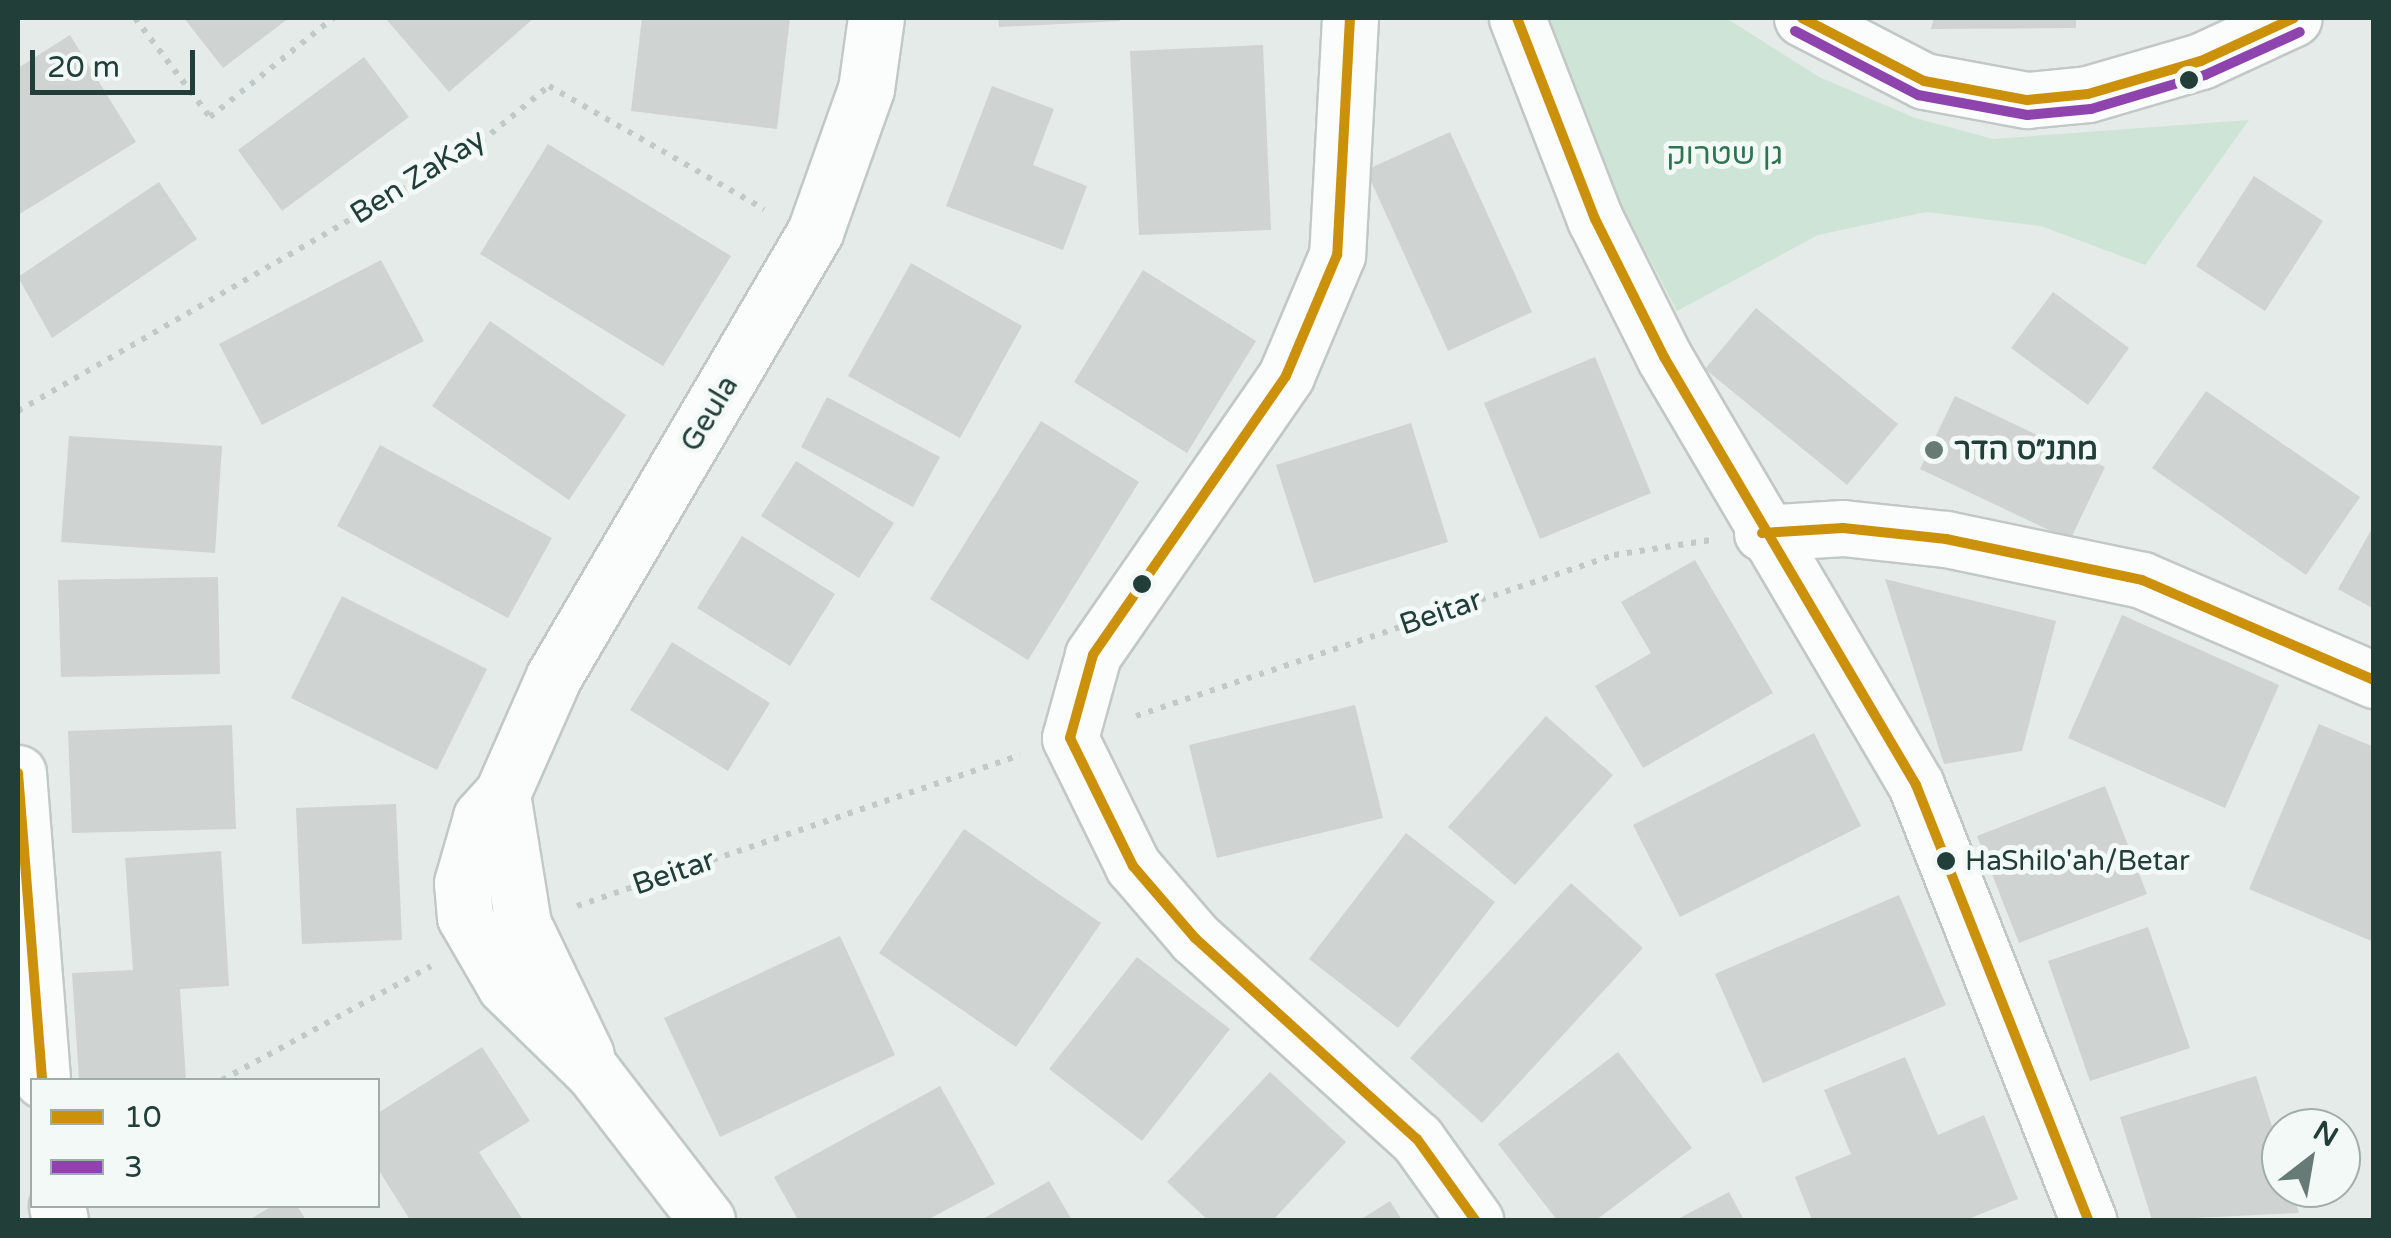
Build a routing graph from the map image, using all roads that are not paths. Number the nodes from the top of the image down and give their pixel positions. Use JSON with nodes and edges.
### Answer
{"nodes":[{"id":1,"x":876,"y":18,"type":"edge"},
{"id":2,"x":1350,"y":18,"type":"edge"},
{"id":3,"x":1517,"y":18,"type":"edge"},
{"id":4,"x":1802,"y":18,"type":"edge"},
{"id":5,"x":2294,"y":18,"type":"edge"},
{"id":6,"x":1857,"y":34,"type":"edge"},
{"id":7,"x":1762,"y":532,"type":"junction"},
{"id":8,"x":2374,"y":680,"type":"edge"},
{"id":9,"x":18,"y":773,"type":"edge"},
{"id":10,"x":42,"y":1078,"type":"edge"},
{"id":11,"x":707,"y":1220,"type":"edge"},
{"id":12,"x":1474,"y":1220,"type":"edge"},
{"id":13,"x":2088,"y":1220,"type":"edge"}],
"edges":[{"from":1,"to":11,"type":"street","name":"Geula"},
{"from":2,"to":12,"type":"street"},
{"from":3,"to":7,"type":"street"},
{"from":4,"to":6,"type":"street"},
{"from":5,"to":6,"type":"street"},
{"from":7,"to":8,"type":"street"},
{"from":7,"to":13,"type":"street"},
{"from":9,"to":10,"type":"street"}]}
